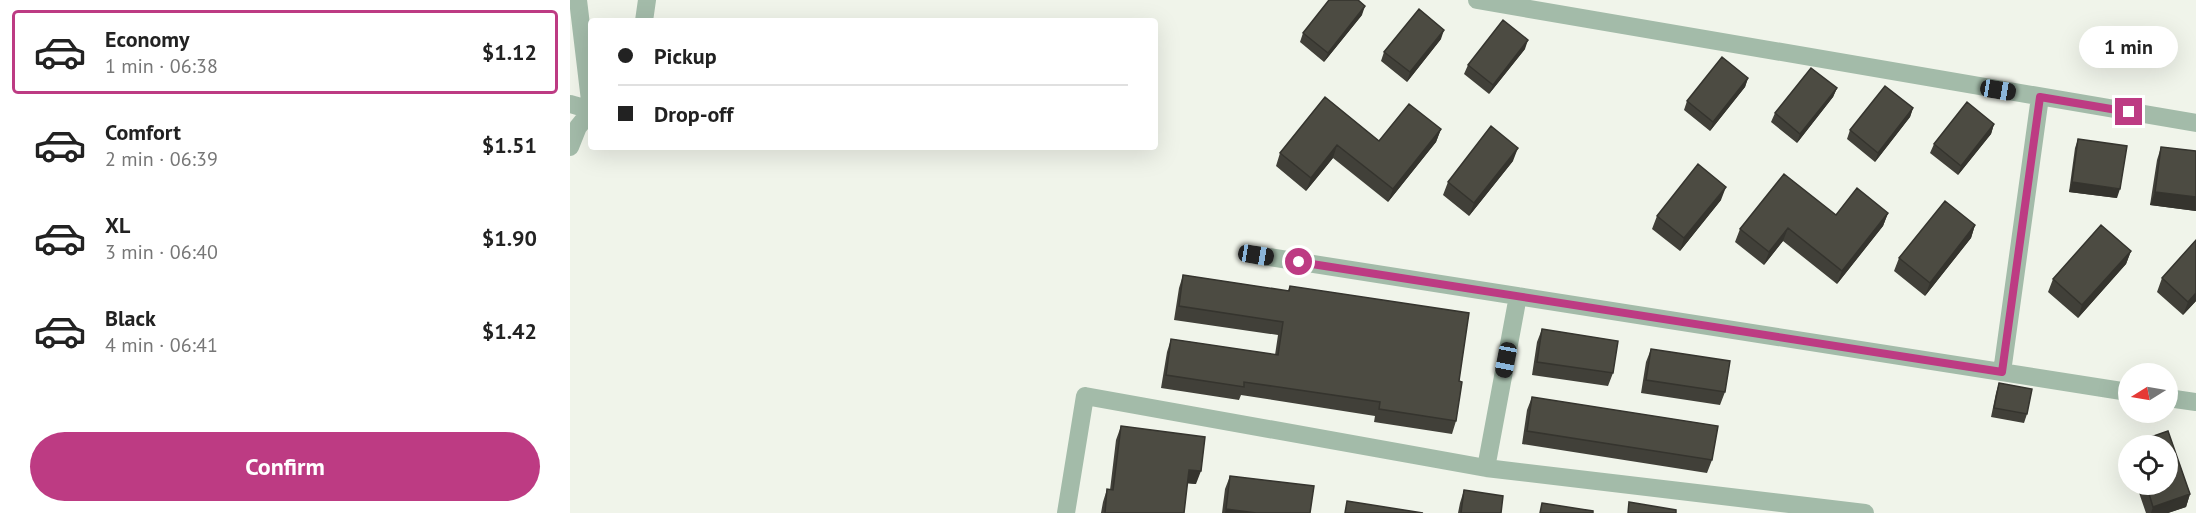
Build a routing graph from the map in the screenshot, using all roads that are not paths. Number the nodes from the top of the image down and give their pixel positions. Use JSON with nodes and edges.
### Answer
{"nodes":[{"id":1,"x":578,"y":0,"type":"edge"},
{"id":2,"x":647,"y":0,"type":"edge"},
{"id":3,"x":1477,"y":0,"type":"edge"},
{"id":4,"x":644,"y":18,"type":"edge"},
{"id":5,"x":588,"y":85,"type":"edge"},
{"id":6,"x":2040,"y":97,"type":"junction"},
{"id":7,"x":570,"y":104,"type":"edge"},
{"id":8,"x":588,"y":109,"type":"edge"},
{"id":9,"x":588,"y":114,"type":"edge"},
{"id":10,"x":2196,"y":123,"type":"edge"},
{"id":11,"x":570,"y":147,"type":"edge"},
{"id":12,"x":1256,"y":255,"type":"dead end"},
{"id":13,"x":1518,"y":296,"type":"junction"},
{"id":14,"x":2002,"y":372,"type":"junction"},
{"id":15,"x":2118,"y":390,"type":"edge"},
{"id":16,"x":2178,"y":399,"type":"edge"},
{"id":17,"x":2196,"y":402,"type":"edge"},
{"id":18,"x":1486,"y":468,"type":"junction"},
{"id":19,"x":1066,"y":513,"type":"edge"},
{"id":20,"x":1865,"y":513,"type":"edge"}],
"edges":[{"from":1,"to":5,"type":"street"},
{"from":2,"to":4,"type":"street"},
{"from":3,"to":6,"type":"street"},
{"from":6,"to":10,"type":"street"},
{"from":6,"to":14,"type":"street"},
{"from":7,"to":8,"type":"street"},
{"from":9,"to":11,"type":"street"},
{"from":12,"to":13,"type":"street"},
{"from":13,"to":14,"type":"street"},
{"from":13,"to":18,"type":"street"},
{"from":14,"to":15,"type":"street"},
{"from":16,"to":17,"type":"street"},
{"from":18,"to":19,"type":"street"},
{"from":18,"to":20,"type":"street"}]}
